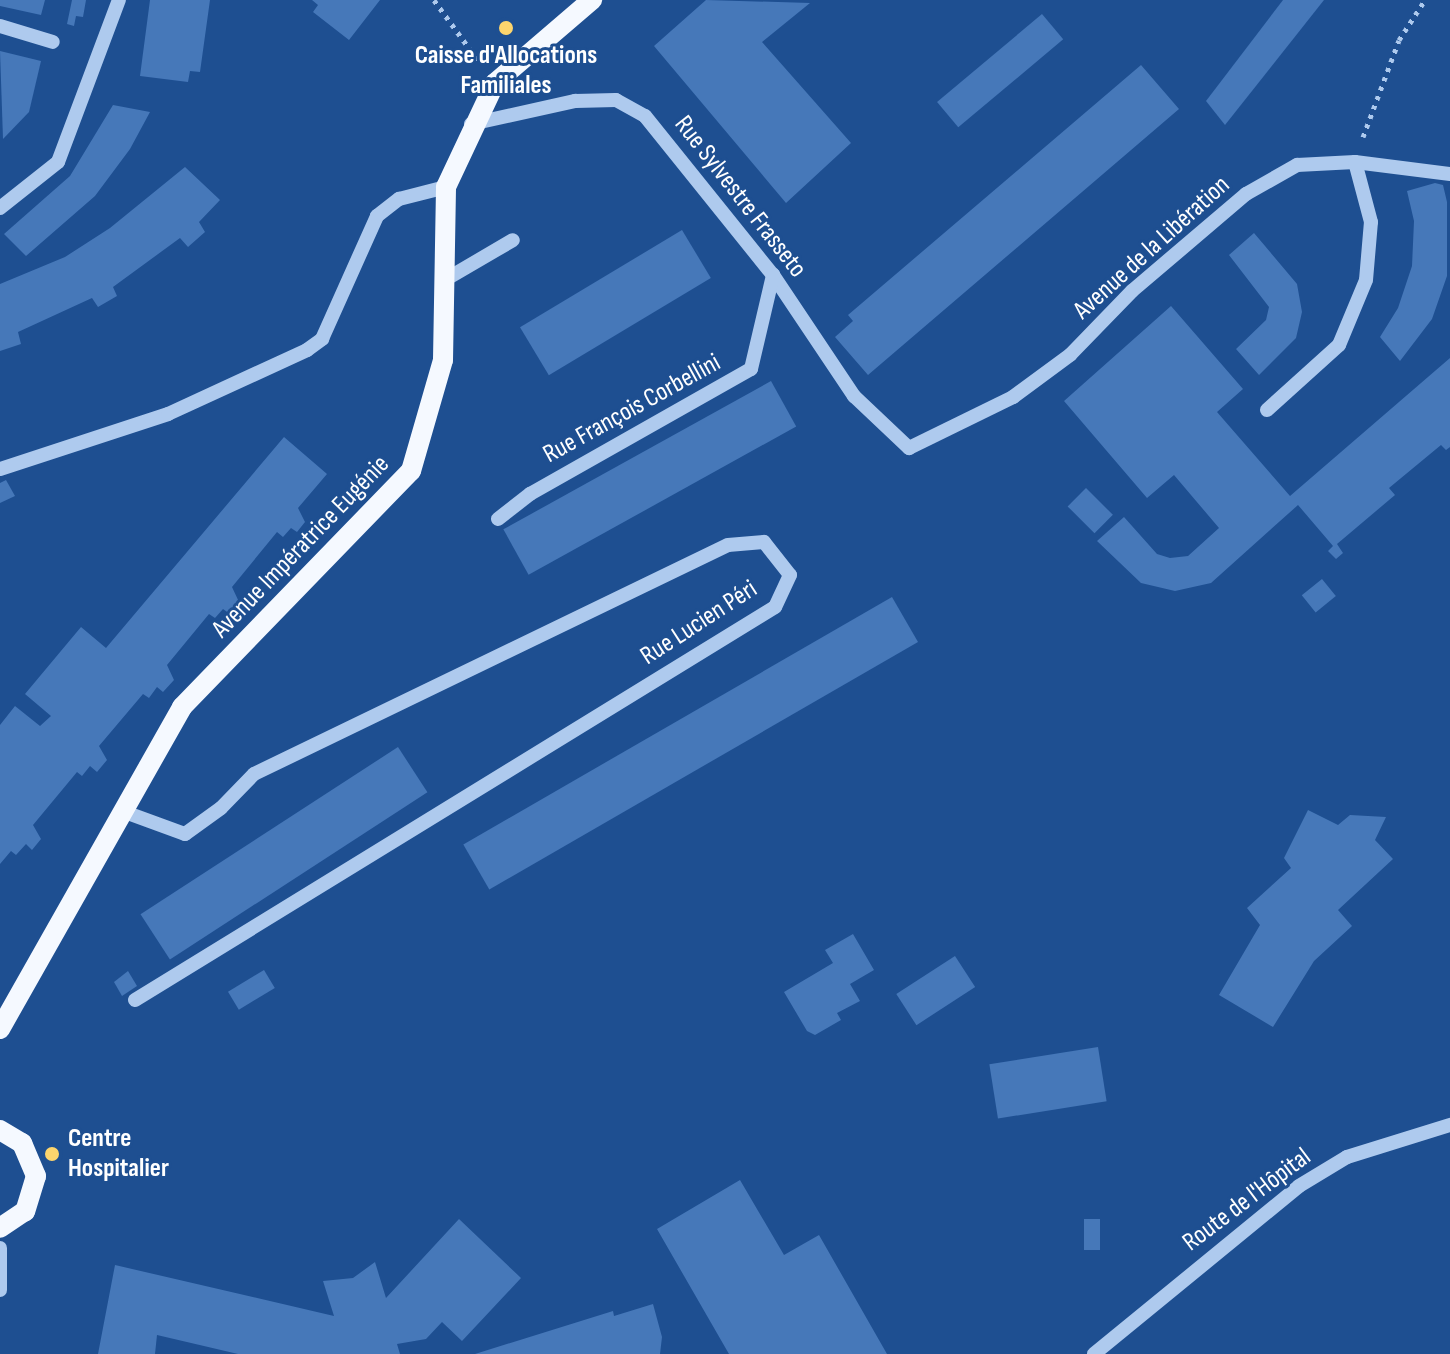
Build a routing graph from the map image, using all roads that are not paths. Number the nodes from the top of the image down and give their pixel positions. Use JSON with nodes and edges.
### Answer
{"nodes":[{"id":1,"x":119,"y":0,"type":"edge"},
{"id":2,"x":592,"y":0,"type":"edge"},
{"id":3,"x":0,"y":26,"type":"edge"},
{"id":4,"x":53,"y":42,"type":"dead end"},
{"id":5,"x":471,"y":124,"type":"junction"},
{"id":6,"x":1355,"y":162,"type":"junction"},
{"id":7,"x":1450,"y":174,"type":"edge"},
{"id":8,"x":446,"y":187,"type":"junction"},
{"id":9,"x":0,"y":208,"type":"edge"},
{"id":10,"x":513,"y":240,"type":"dead end"},
{"id":11,"x":773,"y":275,"type":"junction"},
{"id":12,"x":448,"y":278,"type":"junction"},
{"id":13,"x":1267,"y":410,"type":"dead end"},
{"id":14,"x":909,"y":448,"type":"joint"},
{"id":15,"x":0,"y":469,"type":"edge"},
{"id":16,"x":498,"y":519,"type":"dead end"},
{"id":17,"x":122,"y":811,"type":"junction"},
{"id":18,"x":135,"y":1000,"type":"dead end"},
{"id":19,"x":0,"y":1029,"type":"edge"},
{"id":20,"x":1450,"y":1125,"type":"edge"},
{"id":21,"x":0,"y":1130,"type":"edge"},
{"id":22,"x":0,"y":1228,"type":"edge"},
{"id":23,"x":0,"y":1248,"type":"edge"},
{"id":24,"x":0,"y":1290,"type":"edge"},
{"id":25,"x":1094,"y":1354,"type":"edge"}],
"edges":[{"from":1,"to":9,"type":"street"},
{"from":2,"to":5,"type":"main road","name":"Avenue Impératrice Eugénie"},
{"from":3,"to":4,"type":"street"},
{"from":5,"to":8,"type":"main road","name":"Avenue Impératrice Eugénie"},
{"from":5,"to":11,"type":"street","name":"Rue Sylvestre Frasseto"},
{"from":6,"to":7,"type":"street","name":"Avenue de la Libération"},
{"from":6,"to":13,"type":"street"},
{"from":6,"to":14,"type":"street","name":"Avenue de la Libération"},
{"from":8,"to":12,"type":"main road","name":"Avenue Impératrice Eugénie"},
{"from":8,"to":15,"type":"street"},
{"from":10,"to":12,"type":"street"},
{"from":11,"to":14,"type":"street","name":"Rue Sylvestre Frasseto"},
{"from":11,"to":16,"type":"street","name":"Rue François Corbellini"},
{"from":12,"to":17,"type":"main road","name":"Avenue Impératrice Eugénie"},
{"from":17,"to":18,"type":"street","name":"Rue Lucien Péri"},
{"from":17,"to":19,"type":"main road","name":"Avenue Impératrice Eugénie"},
{"from":20,"to":25,"type":"street","name":"Route de l'Hôpital"},
{"from":21,"to":22,"type":"main road"},
{"from":23,"to":24,"type":"street"}]}
